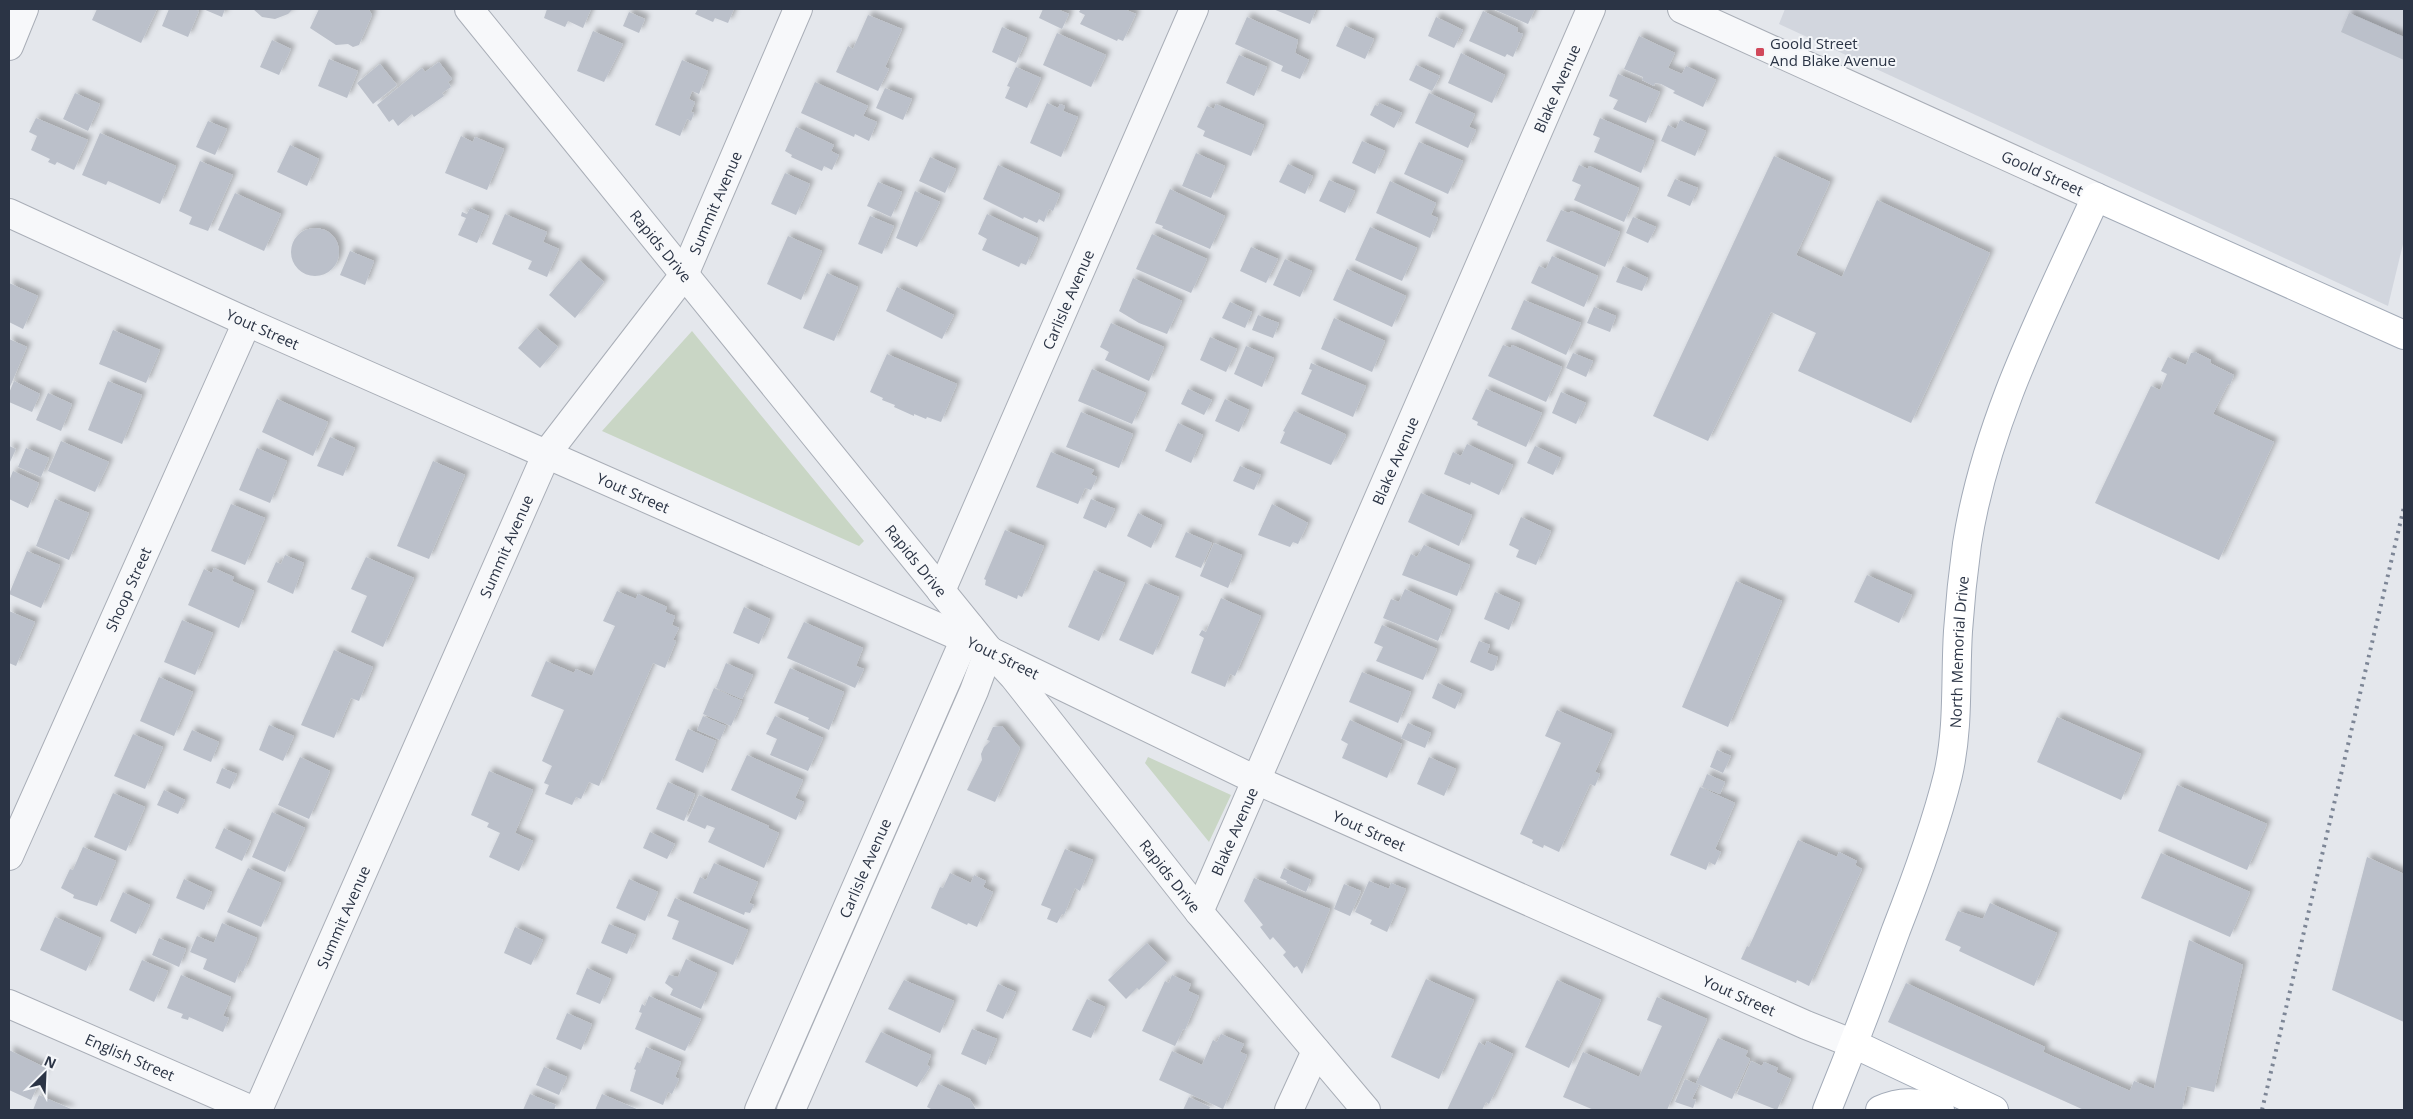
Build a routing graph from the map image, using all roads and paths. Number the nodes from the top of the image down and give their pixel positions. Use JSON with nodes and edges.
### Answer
{"nodes":[{"id":1,"x":24,"y":9,"type":"edge"},
{"id":2,"x":469,"y":9,"type":"edge"},
{"id":3,"x":798,"y":9,"type":"edge"},
{"id":4,"x":1194,"y":9,"type":"edge"},
{"id":5,"x":1591,"y":9,"type":"edge"},
{"id":6,"x":1682,"y":9,"type":"edge"},
{"id":7,"x":9,"y":46,"type":"edge"},
{"id":8,"x":2096,"y":197,"type":"junction"},
{"id":9,"x":9,"y":213,"type":"edge"},
{"id":10,"x":684,"y":275,"type":"junction"},
{"id":11,"x":247,"y":322,"type":"junction"},
{"id":12,"x":2404,"y":335,"type":"edge"},
{"id":13,"x":547,"y":453,"type":"junction"},
{"id":14,"x":941,"y":591,"type":"junction"},
{"id":15,"x":968,"y":633,"type":"junction"},
{"id":16,"x":989,"y":650,"type":"junction"},
{"id":17,"x":1256,"y":780,"type":"junction"},
{"id":18,"x":9,"y":856,"type":"edge"},
{"id":19,"x":1198,"y":912,"type":"junction"},
{"id":20,"x":9,"y":1004,"type":"edge"},
{"id":21,"x":1854,"y":1044,"type":"junction"},
{"id":22,"x":1316,"y":1051,"type":"junction"},
{"id":23,"x":252,"y":1110,"type":"edge"},
{"id":24,"x":258,"y":1110,"type":"edge"},
{"id":25,"x":759,"y":1110,"type":"edge"},
{"id":26,"x":791,"y":1110,"type":"edge"},
{"id":27,"x":1289,"y":1110,"type":"edge"},
{"id":28,"x":1366,"y":1110,"type":"edge"},
{"id":29,"x":1827,"y":1110,"type":"edge"},
{"id":30,"x":1880,"y":1110,"type":"edge"},
{"id":31,"x":1940,"y":1110,"type":"edge"},
{"id":32,"x":1994,"y":1110,"type":"edge"}],
"edges":[{"from":1,"to":7,"type":"street"},
{"from":2,"to":10,"type":"street","name":"Rapids Drive"},
{"from":3,"to":10,"type":"street","name":"Summit Avenue"},
{"from":4,"to":14,"type":"street","name":"Carlisle Avenue"},
{"from":5,"to":17,"type":"street","name":"Blake Avenue"},
{"from":6,"to":8,"type":"street","name":"Goold Street"},
{"from":8,"to":12,"type":"main road","name":"Goold Street"},
{"from":8,"to":21,"type":"main road","name":"North Memorial Drive"},
{"from":9,"to":11,"type":"street","name":"Yout Street"},
{"from":10,"to":13,"type":"street","name":"Summit Avenue"},
{"from":10,"to":14,"type":"street","name":"Rapids Drive"},
{"from":11,"to":13,"type":"street","name":"Yout Street"},
{"from":11,"to":18,"type":"street","name":"Shoop Street"},
{"from":13,"to":15,"type":"street","name":"Yout Street"},
{"from":13,"to":24,"type":"street","name":"Summit Avenue"},
{"from":14,"to":15,"type":"street","name":"Rapids Drive"},
{"from":15,"to":16,"type":"street","name":"Yout Street"},
{"from":15,"to":25,"type":"street","name":"Carlisle Avenue"},
{"from":16,"to":17,"type":"street","name":"Yout Street"},
{"from":16,"to":19,"type":"street","name":"Rapids Drive"},
{"from":16,"to":26,"type":"street","name":"Carlisle Avenue"},
{"from":17,"to":19,"type":"street","name":"Blake Avenue"},
{"from":17,"to":21,"type":"street","name":"Yout Street"},
{"from":19,"to":22,"type":"street","name":"Rapids Drive"},
{"from":20,"to":23,"type":"street","name":"English Street"},
{"from":21,"to":29,"type":"main road","name":"North Memorial Drive"},
{"from":21,"to":32,"type":"main road","name":"Yout Street"},
{"from":22,"to":27,"type":"street"},
{"from":22,"to":28,"type":"street","name":"Rapids Drive"},
{"from":30,"to":31,"type":"main road"}]}
